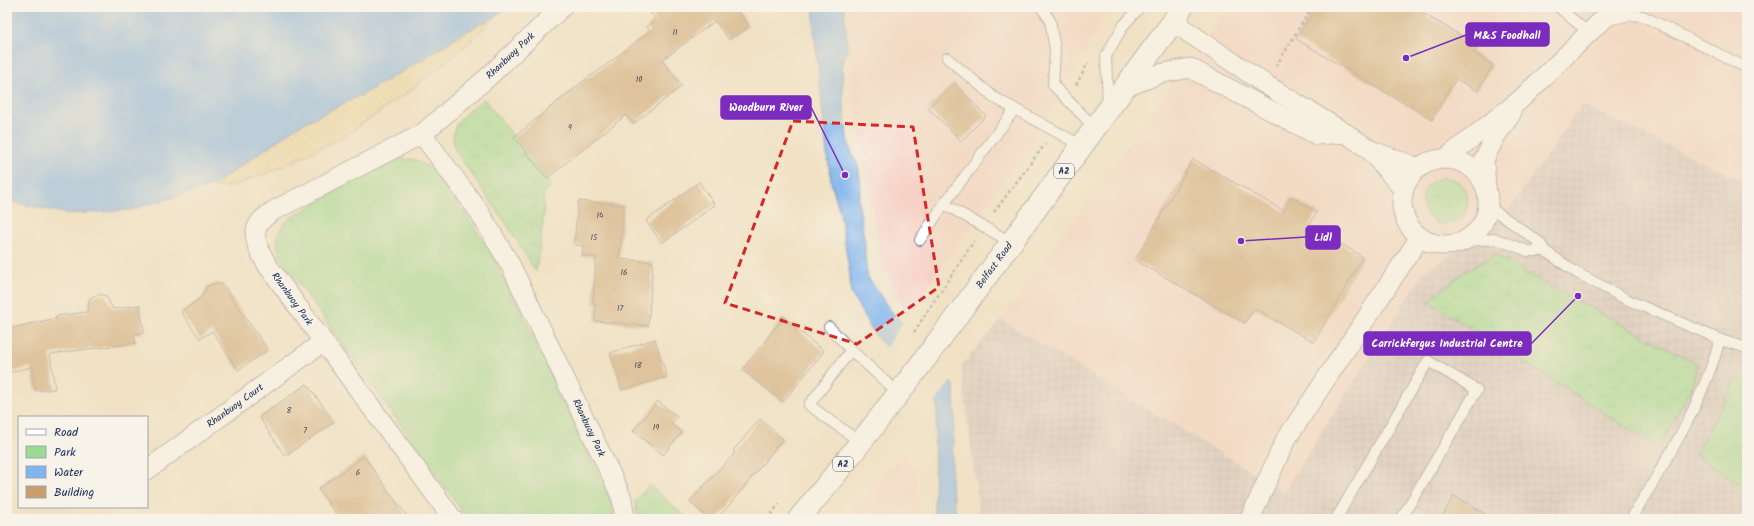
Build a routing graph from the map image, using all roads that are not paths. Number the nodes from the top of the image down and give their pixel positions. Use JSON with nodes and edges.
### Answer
{"nodes":[{"id":1,"x":562,"y":7,"type":"edge"},
{"id":2,"x":1041,"y":7,"type":"edge"},
{"id":3,"x":1140,"y":7,"type":"edge"},
{"id":4,"x":1558,"y":7,"type":"edge"},
{"id":5,"x":1619,"y":7,"type":"edge"},
{"id":6,"x":1642,"y":11,"type":"edge"},
{"id":7,"x":1177,"y":14,"type":"edge"},
{"id":8,"x":1595,"y":27,"type":"junction"},
{"id":9,"x":947,"y":58,"type":"dead end"},
{"id":10,"x":1747,"y":68,"type":"edge"},
{"id":11,"x":1124,"y":88,"type":"junction"},
{"id":12,"x":1520,"y":100,"type":"junction"},
{"id":13,"x":1015,"y":109,"type":"junction"},
{"id":14,"x":1108,"y":109,"type":"junction"},
{"id":15,"x":1095,"y":128,"type":"junction"},
{"id":16,"x":1345,"y":132,"type":"junction"},
{"id":17,"x":422,"y":134,"type":"junction"},
{"id":18,"x":1082,"y":146,"type":"junction"},
{"id":19,"x":1369,"y":149,"type":"junction"},
{"id":20,"x":1445,"y":159,"type":"junction"},
{"id":21,"x":1419,"y":168,"type":"junction"},
{"id":22,"x":1403,"y":190,"type":"junction"},
{"id":23,"x":1487,"y":199,"type":"junction"},
{"id":24,"x":944,"y":204,"type":"junction"},
{"id":25,"x":1420,"y":237,"type":"junction"},
{"id":26,"x":920,"y":240,"type":"dead end"},
{"id":27,"x":1463,"y":241,"type":"junction"},
{"id":28,"x":1012,"y":243,"type":"junction"},
{"id":29,"x":1545,"y":251,"type":"junction"},
{"id":30,"x":829,"y":327,"type":"dead end"},
{"id":31,"x":1720,"y":339,"type":"junction"},
{"id":32,"x":324,"y":342,"type":"junction"},
{"id":33,"x":1747,"y":348,"type":"edge"},
{"id":34,"x":851,"y":350,"type":"junction"},
{"id":35,"x":892,"y":401,"type":"junction"},
{"id":36,"x":860,"y":442,"type":"junction"},
{"id":37,"x":148,"y":469,"type":"edge"},
{"id":38,"x":453,"y":519,"type":"edge"},
{"id":39,"x":625,"y":519,"type":"edge"},
{"id":40,"x":799,"y":519,"type":"edge"},
{"id":41,"x":1250,"y":519,"type":"edge"},
{"id":42,"x":1336,"y":519,"type":"edge"},
{"id":43,"x":1402,"y":519,"type":"edge"},
{"id":44,"x":1631,"y":519,"type":"edge"}],
"edges":[{"from":1,"to":17,"type":"street","name":"Rhanbuoy Park"},
{"from":2,"to":15,"type":"lane"},
{"from":3,"to":14,"type":"lane"},
{"from":4,"to":8,"type":"lane"},
{"from":5,"to":8,"type":"street"},
{"from":6,"to":8,"type":"lane"},
{"from":6,"to":10,"type":"lane"},
{"from":7,"to":11,"type":"highway","name":"Belfast Road","number":"A2"},
{"from":7,"to":16,"type":"street"},
{"from":8,"to":12,"type":"street"},
{"from":9,"to":13,"type":"lane"},
{"from":11,"to":14,"type":"highway","name":"Belfast Road","number":"A2"},
{"from":11,"to":16,"type":"street"},
{"from":12,"to":20,"type":"street"},
{"from":12,"to":23,"type":"street"},
{"from":13,"to":18,"type":"lane"},
{"from":13,"to":24,"type":"lane"},
{"from":14,"to":15,"type":"highway","name":"Belfast Road","number":"A2"},
{"from":15,"to":18,"type":"highway","name":"Belfast Road","number":"A2"},
{"from":16,"to":19,"type":"street"},
{"from":17,"to":32,"type":"street","name":"Rhanbuoy Park"},
{"from":17,"to":39,"type":"street","name":"Rhanbuoy Park"},
{"from":18,"to":28,"type":"highway","name":"Belfast Road","number":"A2"},
{"from":19,"to":21,"type":"street"},
{"from":19,"to":22,"type":"street"},
{"from":20,"to":21,"type":"street"},
{"from":20,"to":23,"type":"street"},
{"from":21,"to":22,"type":"street"},
{"from":22,"to":25,"type":"street"},
{"from":23,"to":27,"type":"street"},
{"from":23,"to":29,"type":"lane"},
{"from":24,"to":26,"type":"lane"},
{"from":24,"to":28,"type":"lane"},
{"from":25,"to":27,"type":"street"},
{"from":25,"to":41,"type":"street"},
{"from":27,"to":29,"type":"lane"},
{"from":28,"to":35,"type":"highway","name":"Belfast Road","number":"A2"},
{"from":29,"to":31,"type":"lane"},
{"from":30,"to":34,"type":"lane"},
{"from":31,"to":33,"type":"lane"},
{"from":31,"to":44,"type":"lane"},
{"from":32,"to":37,"type":"street","name":"Rhanbuoy Court"},
{"from":32,"to":38,"type":"street","name":"Rhanbuoy Park"},
{"from":34,"to":35,"type":"lane"},
{"from":34,"to":36,"type":"lane"},
{"from":35,"to":36,"type":"highway","name":"Belfast Road","number":"A2"},
{"from":36,"to":40,"type":"highway","name":"Belfast Road","number":"A2"},
{"from":42,"to":43,"type":"lane"}]}
